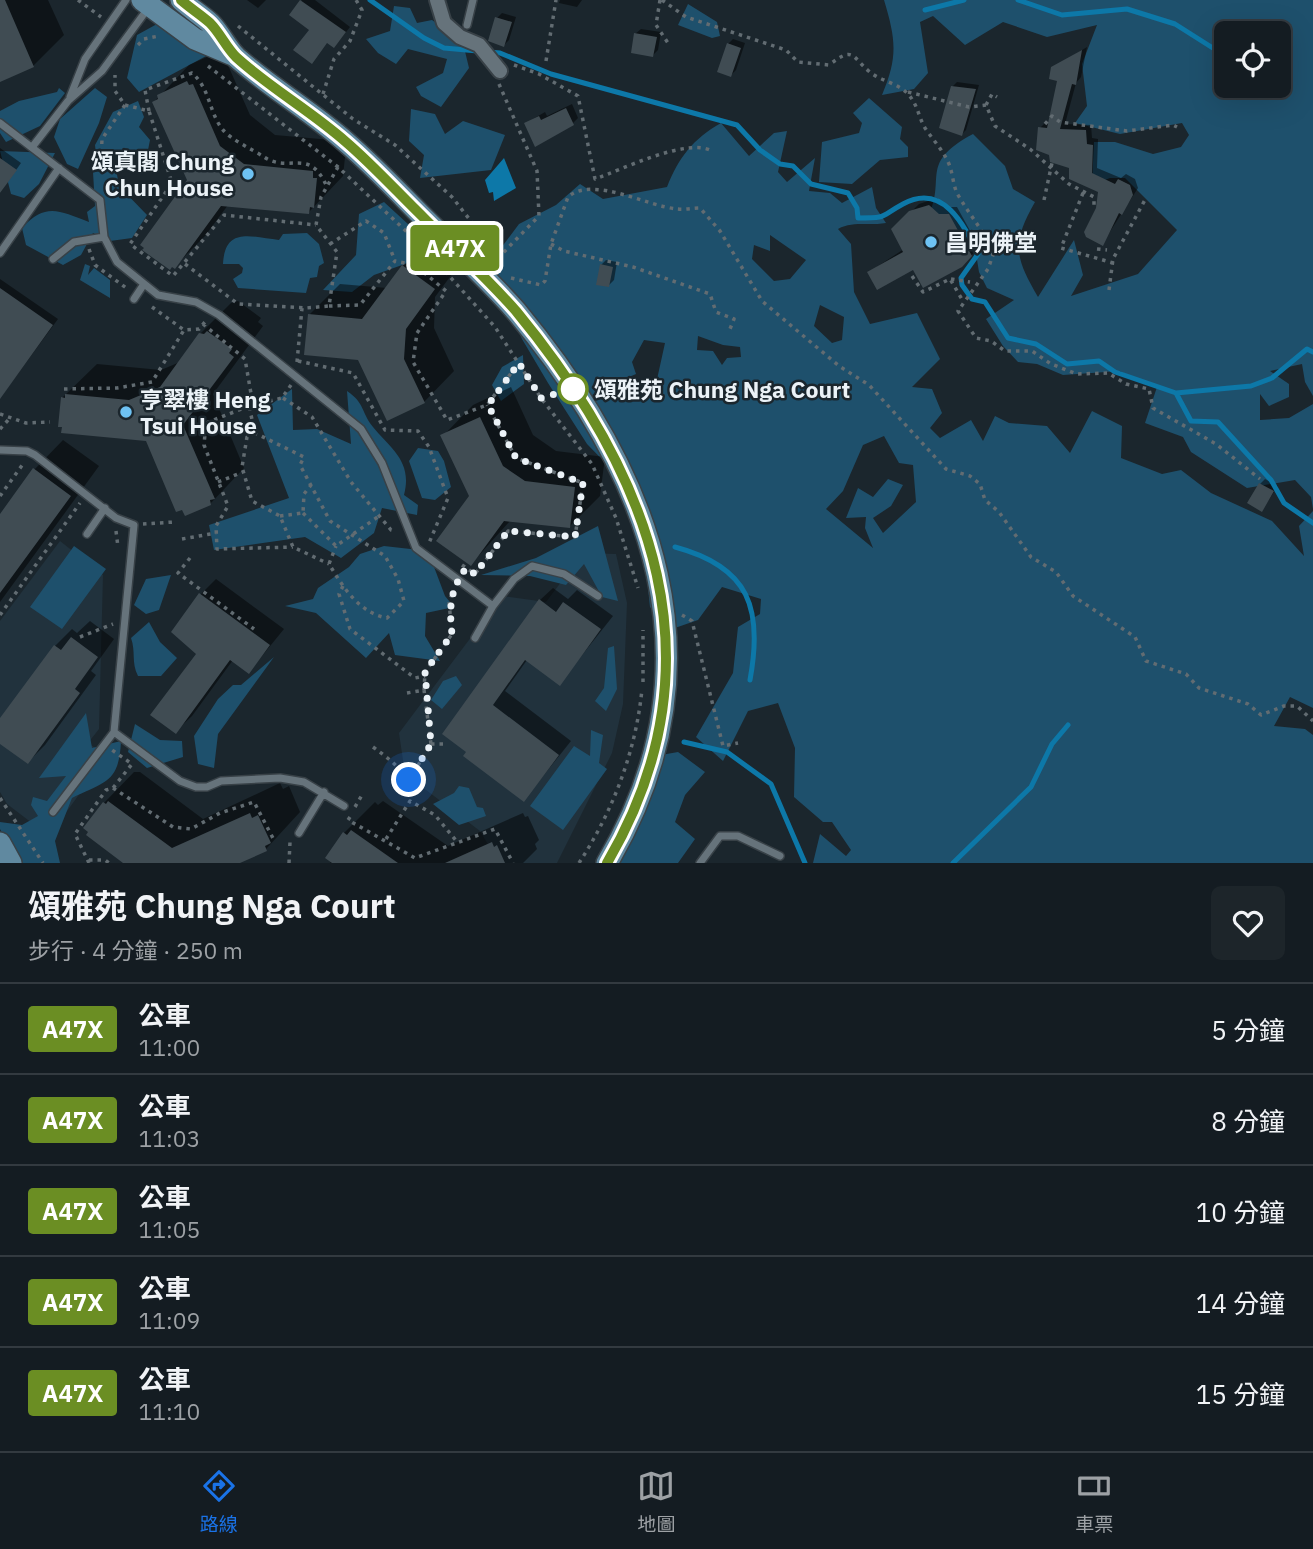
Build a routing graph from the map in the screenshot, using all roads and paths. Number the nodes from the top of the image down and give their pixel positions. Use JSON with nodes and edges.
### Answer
{"nodes":[{"id":1,"x":78,"y":0,"type":"edge"},
{"id":2,"x":126,"y":0,"type":"edge"},
{"id":3,"x":181,"y":0,"type":"edge"},
{"id":4,"x":356,"y":0,"type":"edge"},
{"id":5,"x":437,"y":0,"type":"edge"},
{"id":6,"x":473,"y":0,"type":"edge"},
{"id":7,"x":556,"y":0,"type":"edge"},
{"id":8,"x":661,"y":0,"type":"edge"},
{"id":9,"x":149,"y":2,"type":"edge"},
{"id":10,"x":101,"y":17,"type":"dead end"},
{"id":11,"x":231,"y":21,"type":"dead end"},
{"id":12,"x":467,"y":25,"type":"dead end"},
{"id":13,"x":166,"y":34,"type":"dead end"},
{"id":14,"x":668,"y":43,"type":"dead end"},
{"id":15,"x":133,"y":50,"type":"dead end"},
{"id":16,"x":235,"y":55,"type":"junction"},
{"id":17,"x":198,"y":59,"type":"dead end"},
{"id":18,"x":546,"y":61,"type":"dead end"},
{"id":19,"x":116,"y":67,"type":"dead end"},
{"id":20,"x":500,"y":71,"type":"junction"},
{"id":21,"x":906,"y":92,"type":"junction"},
{"id":22,"x":323,"y":94,"type":"junction"},
{"id":23,"x":997,"y":97,"type":"dead end"},
{"id":24,"x":68,"y":101,"type":"junction"},
{"id":25,"x":125,"y":105,"type":"junction"},
{"id":26,"x":986,"y":105,"type":"junction"},
{"id":27,"x":149,"y":111,"type":"junction"},
{"id":28,"x":0,"y":123,"type":"edge"},
{"id":29,"x":1045,"y":124,"type":"dead end"},
{"id":30,"x":1177,"y":127,"type":"dead end"},
{"id":31,"x":33,"y":146,"type":"junction"},
{"id":32,"x":712,"y":151,"type":"dead end"},
{"id":33,"x":101,"y":161,"type":"dead end"},
{"id":34,"x":1052,"y":166,"type":"junction"},
{"id":35,"x":338,"y":167,"type":"junction"},
{"id":36,"x":59,"y":168,"type":"junction"},
{"id":37,"x":327,"y":187,"type":"junction"},
{"id":38,"x":1083,"y":193,"type":"junction"},
{"id":39,"x":1146,"y":198,"type":"dead end"},
{"id":40,"x":1044,"y":200,"type":"dead end"},
{"id":41,"x":1094,"y":208,"type":"dead end"},
{"id":42,"x":316,"y":225,"type":"junction"},
{"id":43,"x":104,"y":237,"type":"junction"},
{"id":44,"x":330,"y":244,"type":"junction"},
{"id":45,"x":551,"y":244,"type":"junction"},
{"id":46,"x":1097,"y":249,"type":"dead end"},
{"id":47,"x":1107,"y":250,"type":"dead end"},
{"id":48,"x":0,"y":253,"type":"edge"},
{"id":49,"x":52,"y":258,"type":"dead end"},
{"id":50,"x":395,"y":261,"type":"junction"},
{"id":51,"x":185,"y":264,"type":"junction"},
{"id":52,"x":1114,"y":264,"type":"junction"},
{"id":53,"x":912,"y":276,"type":"dead end"},
{"id":54,"x":509,"y":278,"type":"dead end"},
{"id":55,"x":953,"y":278,"type":"junction"},
{"id":56,"x":968,"y":281,"type":"dead end"},
{"id":57,"x":144,"y":284,"type":"junction"},
{"id":58,"x":1109,"y":290,"type":"dead end"},
{"id":59,"x":134,"y":299,"type":"dead end"},
{"id":60,"x":965,"y":299,"type":"junction"},
{"id":61,"x":329,"y":306,"type":"junction"},
{"id":62,"x":302,"y":308,"type":"junction"},
{"id":63,"x":203,"y":324,"type":"dead end"},
{"id":64,"x":199,"y":329,"type":"dead end"},
{"id":65,"x":730,"y":329,"type":"dead end"},
{"id":66,"x":298,"y":361,"type":"junction"},
{"id":67,"x":519,"y":363,"type":"junction"},
{"id":68,"x":296,"y":377,"type":"junction"},
{"id":69,"x":64,"y":389,"type":"dead end"},
{"id":70,"x":282,"y":398,"type":"junction"},
{"id":71,"x":251,"y":405,"type":"junction"},
{"id":72,"x":488,"y":405,"type":"junction"},
{"id":73,"x":0,"y":414,"type":"edge"},
{"id":74,"x":10,"y":418,"type":"junction"},
{"id":75,"x":50,"y":422,"type":"dead end"},
{"id":76,"x":0,"y":429,"type":"edge"},
{"id":77,"x":255,"y":433,"type":"junction"},
{"id":78,"x":0,"y":450,"type":"edge"},
{"id":79,"x":25,"y":460,"type":"dead end"},
{"id":80,"x":243,"y":472,"type":"junction"},
{"id":81,"x":1260,"y":479,"type":"dead end"},
{"id":82,"x":218,"y":482,"type":"junction"},
{"id":83,"x":311,"y":485,"type":"junction"},
{"id":84,"x":0,"y":496,"type":"edge"},
{"id":85,"x":82,"y":500,"type":"dead end"},
{"id":86,"x":105,"y":508,"type":"junction"},
{"id":87,"x":303,"y":513,"type":"junction"},
{"id":88,"x":280,"y":516,"type":"junction"},
{"id":89,"x":174,"y":522,"type":"dead end"},
{"id":90,"x":134,"y":525,"type":"junction"},
{"id":91,"x":216,"y":533,"type":"junction"},
{"id":92,"x":87,"y":534,"type":"dead end"},
{"id":93,"x":352,"y":536,"type":"junction"},
{"id":94,"x":182,"y":539,"type":"dead end"},
{"id":95,"x":337,"y":546,"type":"junction"},
{"id":96,"x":293,"y":547,"type":"junction"},
{"id":97,"x":438,"y":549,"type":"dead end"},
{"id":98,"x":190,"y":558,"type":"dead end"},
{"id":99,"x":457,"y":562,"type":"dead end"},
{"id":100,"x":329,"y":564,"type":"junction"},
{"id":101,"x":466,"y":568,"type":"junction"},
{"id":102,"x":457,"y":580,"type":"junction"},
{"id":103,"x":343,"y":586,"type":"junction"},
{"id":104,"x":639,"y":595,"type":"dead end"},
{"id":105,"x":598,"y":596,"type":"dead end"},
{"id":106,"x":493,"y":606,"type":"junction"},
{"id":107,"x":681,"y":614,"type":"dead end"},
{"id":108,"x":0,"y":615,"type":"edge"},
{"id":109,"x":113,"y":624,"type":"dead end"},
{"id":110,"x":643,"y":626,"type":"dead end"},
{"id":111,"x":254,"y":629,"type":"dead end"},
{"id":112,"x":80,"y":636,"type":"dead end"},
{"id":113,"x":475,"y":638,"type":"dead end"},
{"id":114,"x":425,"y":676,"type":"junction"},
{"id":115,"x":424,"y":690,"type":"junction"},
{"id":116,"x":407,"y":693,"type":"dead end"},
{"id":117,"x":1313,"y":720,"type":"edge"},
{"id":118,"x":114,"y":732,"type":"junction"},
{"id":119,"x":738,"y":743,"type":"dead end"},
{"id":120,"x":431,"y":744,"type":"junction"},
{"id":121,"x":448,"y":744,"type":"dead end"},
{"id":122,"x":373,"y":747,"type":"dead end"},
{"id":123,"x":409,"y":780,"type":"junction"},
{"id":124,"x":113,"y":788,"type":"dead end"},
{"id":125,"x":324,"y":792,"type":"junction"},
{"id":126,"x":0,"y":798,"type":"edge"},
{"id":127,"x":410,"y":801,"type":"junction"},
{"id":128,"x":344,"y":806,"type":"dead end"},
{"id":129,"x":53,"y":812,"type":"dead end"},
{"id":130,"x":348,"y":820,"type":"dead end"},
{"id":131,"x":299,"y":833,"type":"dead end"},
{"id":132,"x":386,"y":839,"type":"junction"},
{"id":133,"x":290,"y":840,"type":"dead end"},
{"id":134,"x":275,"y":842,"type":"dead end"},
{"id":135,"x":0,"y":843,"type":"edge"},
{"id":136,"x":458,"y":843,"type":"junction"},
{"id":137,"x":780,"y":856,"type":"dead end"},
{"id":138,"x":89,"y":860,"type":"dead end"},
{"id":139,"x":702,"y":862,"type":"edge"},
{"id":140,"x":11,"y":863,"type":"edge"},
{"id":141,"x":43,"y":863,"type":"edge"},
{"id":142,"x":109,"y":863,"type":"edge"},
{"id":143,"x":289,"y":863,"type":"edge"},
{"id":144,"x":513,"y":863,"type":"edge"},
{"id":145,"x":579,"y":863,"type":"edge"},
{"id":146,"x":607,"y":863,"type":"edge"}],
"edges":[{"from":1,"to":10,"type":"path"},
{"from":2,"to":24,"type":"lane"},
{"from":3,"to":16,"type":"street"},
{"from":4,"to":22,"type":"path"},
{"from":5,"to":20,"type":"street"},
{"from":6,"to":12,"type":"lane"},
{"from":7,"to":18,"type":"path"},
{"from":8,"to":14,"type":"path"},
{"from":8,"to":21,"type":"path"},
{"from":9,"to":16,"type":"street"},
{"from":9,"to":24,"type":"lane"},
{"from":11,"to":22,"type":"path"},
{"from":13,"to":15,"type":"path"},
{"from":16,"to":146,"type":"street"},
{"from":17,"to":35,"type":"path"},
{"from":19,"to":25,"type":"path"},
{"from":20,"to":22,"type":"path"},
{"from":20,"to":32,"type":"path"},
{"from":21,"to":26,"type":"path"},
{"from":21,"to":60,"type":"path"},
{"from":23,"to":26,"type":"path"},
{"from":24,"to":31,"type":"lane"},
{"from":25,"to":27,"type":"path"},
{"from":25,"to":33,"type":"path"},
{"from":26,"to":34,"type":"path"},
{"from":27,"to":37,"type":"path"},
{"from":27,"to":51,"type":"path"},
{"from":28,"to":31,"type":"lane"},
{"from":29,"to":30,"type":"path"},
{"from":31,"to":36,"type":"lane"},
{"from":34,"to":38,"type":"path"},
{"from":34,"to":40,"type":"path"},
{"from":35,"to":37,"type":"path"},
{"from":35,"to":67,"type":"path"},
{"from":36,"to":43,"type":"lane"},
{"from":36,"to":48,"type":"lane"},
{"from":37,"to":42,"type":"path"},
{"from":38,"to":41,"type":"path"},
{"from":38,"to":52,"type":"path"},
{"from":39,"to":52,"type":"path"},
{"from":42,"to":44,"type":"path"},
{"from":42,"to":51,"type":"path"},
{"from":43,"to":49,"type":"lane"},
{"from":43,"to":57,"type":"lane"},
{"from":44,"to":50,"type":"path"},
{"from":44,"to":61,"type":"path"},
{"from":45,"to":54,"type":"path"},
{"from":45,"to":65,"type":"path"},
{"from":45,"to":117,"type":"path"},
{"from":46,"to":47,"type":"path"},
{"from":50,"to":61,"type":"path"},
{"from":50,"to":72,"type":"path"},
{"from":51,"to":62,"type":"path"},
{"from":52,"to":58,"type":"path"},
{"from":53,"to":55,"type":"path"},
{"from":55,"to":56,"type":"path"},
{"from":55,"to":60,"type":"path"},
{"from":57,"to":59,"type":"lane"},
{"from":57,"to":68,"type":"lane"},
{"from":60,"to":81,"type":"path"},
{"from":61,"to":62,"type":"path"},
{"from":62,"to":66,"type":"path"},
{"from":63,"to":71,"type":"path"},
{"from":64,"to":69,"type":"path"},
{"from":66,"to":68,"type":"path"},
{"from":66,"to":97,"type":"path"},
{"from":67,"to":72,"type":"path"},
{"from":67,"to":104,"type":"path"},
{"from":68,"to":70,"type":"path"},
{"from":68,"to":102,"type":"lane"},
{"from":70,"to":71,"type":"path"},
{"from":70,"to":93,"type":"path"},
{"from":71,"to":77,"type":"path"},
{"from":71,"to":82,"type":"path"},
{"from":72,"to":101,"type":"path"},
{"from":73,"to":74,"type":"path"},
{"from":74,"to":75,"type":"path"},
{"from":74,"to":76,"type":"path"},
{"from":77,"to":80,"type":"path"},
{"from":77,"to":83,"type":"path"},
{"from":78,"to":86,"type":"lane"},
{"from":79,"to":84,"type":"path"},
{"from":80,"to":82,"type":"path"},
{"from":80,"to":88,"type":"path"},
{"from":82,"to":91,"type":"path"},
{"from":83,"to":87,"type":"path"},
{"from":83,"to":93,"type":"path"},
{"from":85,"to":108,"type":"path"},
{"from":86,"to":90,"type":"lane"},
{"from":86,"to":92,"type":"lane"},
{"from":87,"to":88,"type":"path"},
{"from":87,"to":95,"type":"path"},
{"from":88,"to":96,"type":"path"},
{"from":89,"to":90,"type":"path"},
{"from":90,"to":118,"type":"lane"},
{"from":91,"to":94,"type":"path"},
{"from":91,"to":96,"type":"path"},
{"from":93,"to":95,"type":"path"},
{"from":93,"to":103,"type":"path"},
{"from":95,"to":100,"type":"path"},
{"from":96,"to":100,"type":"path"},
{"from":98,"to":111,"type":"path"},
{"from":99,"to":101,"type":"path"},
{"from":100,"to":103,"type":"path"},
{"from":101,"to":102,"type":"path"},
{"from":102,"to":106,"type":"lane"},
{"from":102,"to":114,"type":"path"},
{"from":103,"to":114,"type":"path"},
{"from":105,"to":106,"type":"lane"},
{"from":106,"to":113,"type":"lane"},
{"from":107,"to":119,"type":"path"},
{"from":109,"to":112,"type":"path"},
{"from":110,"to":145,"type":"path"},
{"from":114,"to":115,"type":"path"},
{"from":115,"to":116,"type":"path"},
{"from":115,"to":120,"type":"path"},
{"from":118,"to":125,"type":"lane"},
{"from":118,"to":129,"type":"lane"},
{"from":120,"to":121,"type":"path"},
{"from":120,"to":123,"type":"path"},
{"from":122,"to":123,"type":"path"},
{"from":123,"to":127,"type":"path"},
{"from":124,"to":134,"type":"path"},
{"from":125,"to":128,"type":"lane"},
{"from":125,"to":131,"type":"lane"},
{"from":126,"to":141,"type":"path"},
{"from":127,"to":132,"type":"path"},
{"from":127,"to":136,"type":"path"},
{"from":130,"to":132,"type":"path"},
{"from":132,"to":136,"type":"path"},
{"from":133,"to":143,"type":"path"},
{"from":135,"to":140,"type":"street"},
{"from":136,"to":144,"type":"path"},
{"from":137,"to":139,"type":"lane"},
{"from":138,"to":142,"type":"path"}]}
